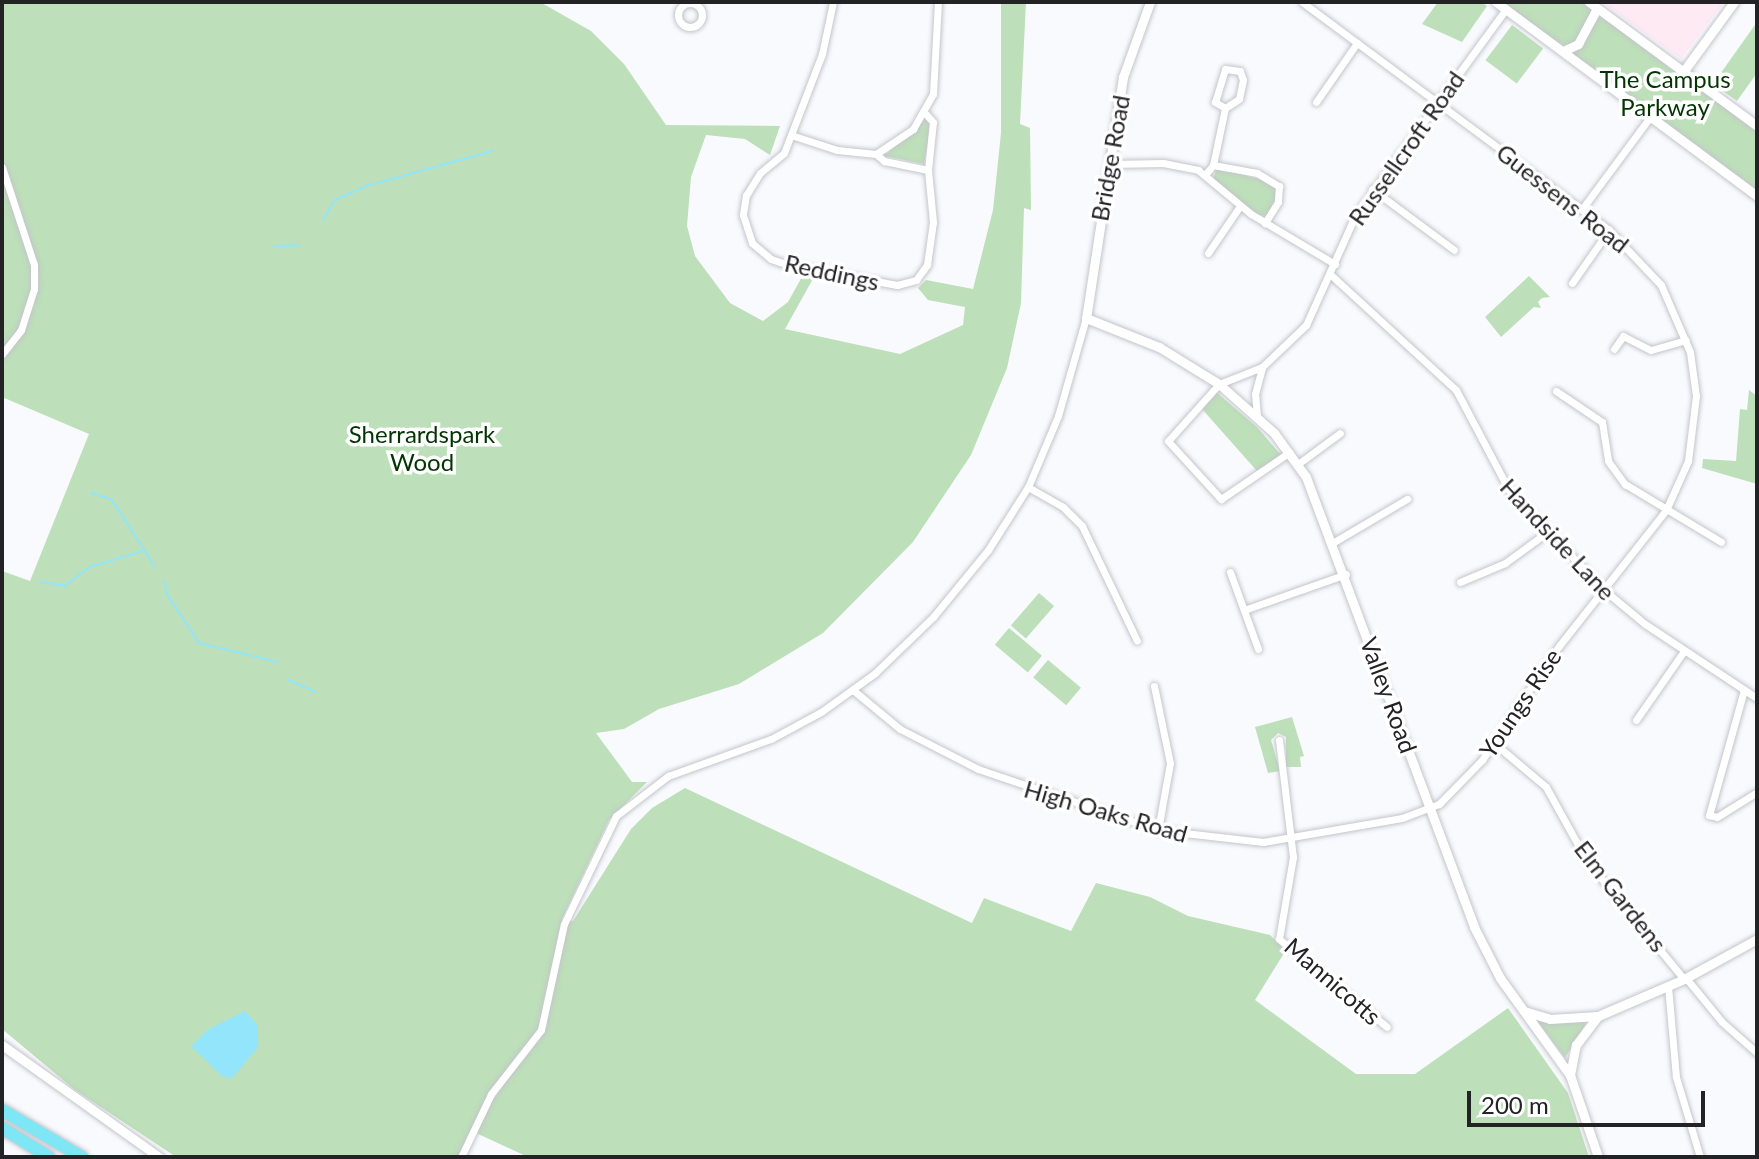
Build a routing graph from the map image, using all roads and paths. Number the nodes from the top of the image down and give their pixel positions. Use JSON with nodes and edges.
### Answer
{"nodes":[{"id":1,"x":833,"y":2,"type":"edge"},
{"id":2,"x":938,"y":2,"type":"edge"},
{"id":3,"x":1150,"y":2,"type":"edge"},
{"id":4,"x":1302,"y":2,"type":"edge"},
{"id":5,"x":1496,"y":2,"type":"edge"},
{"id":6,"x":1734,"y":2,"type":"edge"},
{"id":7,"x":1593,"y":5,"type":"edge"},
{"id":8,"x":1506,"y":9,"type":"junction"},
{"id":9,"x":1357,"y":43,"type":"junction"},
{"id":10,"x":1563,"y":51,"type":"junction"},
{"id":11,"x":1683,"y":72,"type":"junction"},
{"id":12,"x":1316,"y":102,"type":"dead end"},
{"id":13,"x":1437,"y":102,"type":"junction"},
{"id":14,"x":1225,"y":108,"type":"junction"},
{"id":15,"x":925,"y":113,"type":"junction"},
{"id":16,"x":1650,"y":117,"type":"junction"},
{"id":17,"x":1757,"y":126,"type":"edge"},
{"id":18,"x":791,"y":135,"type":"junction"},
{"id":19,"x":876,"y":154,"type":"junction"},
{"id":20,"x":1110,"y":164,"type":"junction"},
{"id":21,"x":1213,"y":165,"type":"junction"},
{"id":22,"x":2,"y":167,"type":"edge"},
{"id":23,"x":928,"y":170,"type":"junction"},
{"id":24,"x":1205,"y":175,"type":"junction"},
{"id":25,"x":1372,"y":189,"type":"junction"},
{"id":26,"x":1757,"y":196,"type":"edge"},
{"id":27,"x":1240,"y":206,"type":"junction"},
{"id":28,"x":1582,"y":209,"type":"junction"},
{"id":29,"x":1265,"y":223,"type":"junction"},
{"id":30,"x":1609,"y":230,"type":"junction"},
{"id":31,"x":1454,"y":250,"type":"dead end"},
{"id":32,"x":1208,"y":253,"type":"dead end"},
{"id":33,"x":1335,"y":264,"type":"junction"},
{"id":34,"x":1331,"y":275,"type":"junction"},
{"id":35,"x":1572,"y":283,"type":"dead end"},
{"id":36,"x":1086,"y":318,"type":"junction"},
{"id":37,"x":1686,"y":340,"type":"junction"},
{"id":38,"x":1614,"y":349,"type":"dead end"},
{"id":39,"x":2,"y":354,"type":"edge"},
{"id":40,"x":1262,"y":367,"type":"junction"},
{"id":41,"x":1219,"y":384,"type":"junction"},
{"id":42,"x":1556,"y":391,"type":"dead end"},
{"id":43,"x":1257,"y":416,"type":"junction"},
{"id":44,"x":1340,"y":433,"type":"dead end"},
{"id":45,"x":1290,"y":452,"type":"junction"},
{"id":46,"x":1298,"y":464,"type":"junction"},
{"id":47,"x":1028,"y":487,"type":"junction"},
{"id":48,"x":1407,"y":499,"type":"dead end"},
{"id":49,"x":1666,"y":510,"type":"junction"},
{"id":50,"x":1546,"y":533,"type":"junction"},
{"id":51,"x":1334,"y":542,"type":"junction"},
{"id":52,"x":1721,"y":542,"type":"dead end"},
{"id":53,"x":1230,"y":572,"type":"dead end"},
{"id":54,"x":1346,"y":574,"type":"junction"},
{"id":55,"x":1460,"y":582,"type":"dead end"},
{"id":56,"x":1604,"y":590,"type":"junction"},
{"id":57,"x":1244,"y":610,"type":"junction"},
{"id":58,"x":1137,"y":641,"type":"dead end"},
{"id":59,"x":1258,"y":649,"type":"dead end"},
{"id":60,"x":1684,"y":651,"type":"junction"},
{"id":61,"x":1154,"y":686,"type":"dead end"},
{"id":62,"x":853,"y":690,"type":"junction"},
{"id":63,"x":1744,"y":690,"type":"junction"},
{"id":64,"x":1757,"y":698,"type":"edge"},
{"id":65,"x":1636,"y":720,"type":"dead end"},
{"id":66,"x":1279,"y":740,"type":"dead end"},
{"id":67,"x":1494,"y":743,"type":"junction"},
{"id":68,"x":1757,"y":792,"type":"edge"},
{"id":69,"x":1431,"y":809,"type":"junction"},
{"id":70,"x":1158,"y":830,"type":"junction"},
{"id":71,"x":1293,"y":839,"type":"junction"},
{"id":72,"x":1757,"y":939,"type":"edge"},
{"id":73,"x":1685,"y":978,"type":"junction"},
{"id":74,"x":1668,"y":986,"type":"junction"},
{"id":75,"x":1524,"y":1011,"type":"junction"},
{"id":76,"x":1598,"y":1016,"type":"junction"},
{"id":77,"x":1387,"y":1027,"type":"dead end"},
{"id":78,"x":2,"y":1045,"type":"edge"},
{"id":79,"x":1757,"y":1053,"type":"edge"},
{"id":80,"x":1570,"y":1075,"type":"junction"},
{"id":81,"x":2,"y":1110,"type":"edge"},
{"id":82,"x":2,"y":1128,"type":"edge"},
{"id":83,"x":49,"y":1157,"type":"edge"},
{"id":84,"x":82,"y":1157,"type":"edge"},
{"id":85,"x":159,"y":1157,"type":"edge"},
{"id":86,"x":461,"y":1157,"type":"edge"},
{"id":87,"x":1598,"y":1157,"type":"edge"},
{"id":88,"x":1700,"y":1157,"type":"edge"}],
"edges":[{"from":1,"to":18,"type":"street"},
{"from":2,"to":15,"type":"street"},
{"from":3,"to":20,"type":"main road","name":"Bridge Road"},
{"from":4,"to":9,"type":"street","name":"Guessens Road"},
{"from":5,"to":8,"type":"main road"},
{"from":6,"to":11,"type":"main road"},
{"from":7,"to":10,"type":"main road"},
{"from":7,"to":11,"type":"main road"},
{"from":8,"to":10,"type":"main road"},
{"from":8,"to":13,"type":"street","name":"Russellcroft Road"},
{"from":9,"to":12,"type":"street"},
{"from":9,"to":13,"type":"street","name":"Guessens Road"},
{"from":10,"to":16,"type":"main road"},
{"from":11,"to":17,"type":"main road"},
{"from":13,"to":25,"type":"street","name":"Russellcroft Road"},
{"from":13,"to":28,"type":"street","name":"Guessens Road"},
{"from":14,"to":14,"type":"street"},
{"from":14,"to":21,"type":"street"},
{"from":15,"to":19,"type":"street"},
{"from":15,"to":23,"type":"street","name":"Reddings"},
{"from":16,"to":26,"type":"main road"},
{"from":16,"to":28,"type":"street"},
{"from":18,"to":19,"type":"street"},
{"from":18,"to":23,"type":"street","name":"Reddings"},
{"from":19,"to":23,"type":"street"},
{"from":20,"to":24,"type":"street"},
{"from":20,"to":36,"type":"main road","name":"Bridge Road"},
{"from":21,"to":24,"type":"street"},
{"from":21,"to":29,"type":"street"},
{"from":22,"to":39,"type":"street"},
{"from":24,"to":27,"type":"street"},
{"from":25,"to":31,"type":"street"},
{"from":25,"to":33,"type":"street","name":"Russellcroft Road"},
{"from":27,"to":29,"type":"street"},
{"from":27,"to":32,"type":"street"},
{"from":28,"to":30,"type":"street","name":"Guessens Road"},
{"from":29,"to":33,"type":"street"},
{"from":30,"to":35,"type":"street"},
{"from":30,"to":37,"type":"street","name":"Guessens Road"},
{"from":33,"to":34,"type":"street","name":"Russellcroft Road"},
{"from":34,"to":40,"type":"street","name":"Russellcroft Road"},
{"from":34,"to":50,"type":"street","name":"Handside Lane"},
{"from":36,"to":41,"type":"main road","name":"Valley Road"},
{"from":36,"to":47,"type":"street"},
{"from":37,"to":38,"type":"street"},
{"from":37,"to":49,"type":"street","name":"Guessens Road"},
{"from":40,"to":41,"type":"street","name":"Russellcroft Road"},
{"from":40,"to":43,"type":"street"},
{"from":41,"to":43,"type":"main road","name":"Valley Road"},
{"from":41,"to":45,"type":"street"},
{"from":42,"to":49,"type":"street"},
{"from":43,"to":45,"type":"main road","name":"Valley Road"},
{"from":44,"to":46,"type":"street"},
{"from":45,"to":46,"type":"main road","name":"Valley Road"},
{"from":46,"to":51,"type":"main road","name":"Valley Road"},
{"from":47,"to":58,"type":"street"},
{"from":47,"to":62,"type":"street"},
{"from":48,"to":51,"type":"street"},
{"from":49,"to":52,"type":"street"},
{"from":49,"to":56,"type":"street","name":"Guessens Road"},
{"from":50,"to":55,"type":"street"},
{"from":50,"to":56,"type":"street","name":"Handside Lane"},
{"from":51,"to":54,"type":"main road","name":"Valley Road"},
{"from":53,"to":57,"type":"street"},
{"from":54,"to":57,"type":"street"},
{"from":54,"to":69,"type":"main road","name":"Valley Road"},
{"from":56,"to":60,"type":"street","name":"Handside Lane"},
{"from":56,"to":67,"type":"street","name":"Youngs Rise"},
{"from":57,"to":59,"type":"street"},
{"from":60,"to":63,"type":"street","name":"Handside Lane"},
{"from":60,"to":65,"type":"street"},
{"from":61,"to":70,"type":"street"},
{"from":62,"to":70,"type":"street","name":"High Oaks Road"},
{"from":62,"to":86,"type":"street"},
{"from":63,"to":64,"type":"street","name":"Handside Lane"},
{"from":63,"to":68,"type":"street"},
{"from":66,"to":71,"type":"street"},
{"from":67,"to":69,"type":"street","name":"Youngs Rise"},
{"from":67,"to":73,"type":"street","name":"Elm Gardens"},
{"from":69,"to":71,"type":"street","name":"High Oaks Road"},
{"from":69,"to":75,"type":"main road","name":"Valley Road"},
{"from":70,"to":71,"type":"street","name":"High Oaks Road"},
{"from":71,"to":77,"type":"street","name":"Mannicotts"},
{"from":72,"to":73,"type":"main road"},
{"from":73,"to":74,"type":"main road"},
{"from":73,"to":79,"type":"street","name":"Elm Gardens"},
{"from":74,"to":76,"type":"main road"},
{"from":74,"to":88,"type":"street"},
{"from":75,"to":76,"type":"main road"},
{"from":75,"to":80,"type":"main road","name":"Valley Road"},
{"from":76,"to":80,"type":"main road"},
{"from":78,"to":85,"type":"main road"},
{"from":80,"to":87,"type":"main road","name":"Valley Road"},
{"from":81,"to":84,"type":"highway"},
{"from":82,"to":83,"type":"highway"}]}
